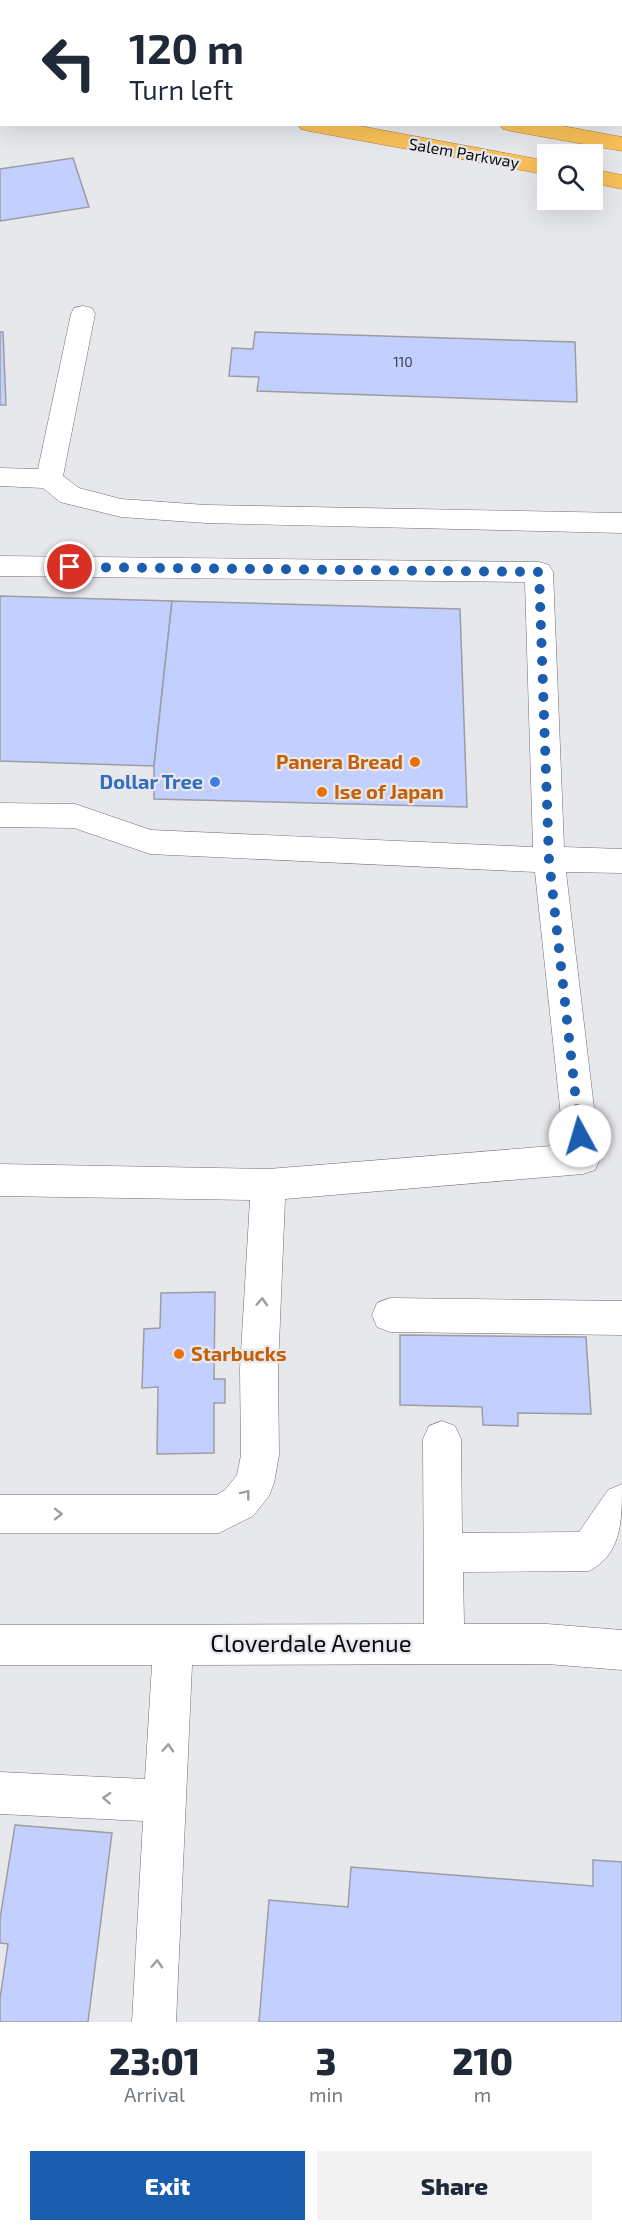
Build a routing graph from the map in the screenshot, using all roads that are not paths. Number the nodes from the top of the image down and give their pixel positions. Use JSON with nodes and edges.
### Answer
{"nodes":[{"id":1,"x":319,"y":126,"type":"edge"},
{"id":2,"x":522,"y":126,"type":"edge"},
{"id":3,"x":622,"y":144,"type":"edge"},
{"id":4,"x":537,"y":166,"type":"edge"},
{"id":5,"x":603,"y":178,"type":"edge"},
{"id":6,"x":622,"y":182,"type":"edge"},
{"id":7,"x":83,"y":314,"type":"dead end"},
{"id":8,"x":0,"y":477,"type":"edge"},
{"id":9,"x":49,"y":479,"type":"junction"},
{"id":10,"x":622,"y":523,"type":"edge"},
{"id":11,"x":0,"y":566,"type":"edge"},
{"id":12,"x":0,"y":815,"type":"edge"},
{"id":13,"x":549,"y":860,"type":"junction"},
{"id":14,"x":622,"y":861,"type":"edge"},
{"id":15,"x":0,"y":1180,"type":"edge"},
{"id":16,"x":268,"y":1185,"type":"junction"},
{"id":17,"x":390,"y":1315,"type":"dead end"},
{"id":18,"x":622,"y":1318,"type":"edge"},
{"id":19,"x":442,"y":1439,"type":"dead end"},
{"id":20,"x":622,"y":1503,"type":"edge"},
{"id":21,"x":0,"y":1514,"type":"edge"},
{"id":22,"x":443,"y":1553,"type":"junction"},
{"id":23,"x":444,"y":1643,"type":"junction"},
{"id":24,"x":173,"y":1644,"type":"junction"},
{"id":25,"x":0,"y":1645,"type":"edge"},
{"id":26,"x":622,"y":1650,"type":"edge"},
{"id":27,"x":0,"y":1793,"type":"edge"},
{"id":28,"x":165,"y":1801,"type":"junction"},
{"id":29,"x":154,"y":2022,"type":"edge"}],
"edges":[{"from":1,"to":4,"type":"highway","name":"Salem Parkway"},
{"from":2,"to":3,"type":"highway","name":"Salem Parkway"},
{"from":5,"to":6,"type":"highway"},
{"from":7,"to":9,"type":"street"},
{"from":8,"to":9,"type":"street"},
{"from":9,"to":10,"type":"street"},
{"from":11,"to":13,"type":"street"},
{"from":12,"to":13,"type":"street"},
{"from":13,"to":14,"type":"street"},
{"from":13,"to":16,"type":"street"},
{"from":15,"to":16,"type":"street"},
{"from":21,"to":16,"type":"street","one_way":true},
{"from":17,"to":18,"type":"street"},
{"from":19,"to":22,"type":"street"},
{"from":20,"to":22,"type":"street"},
{"from":22,"to":23,"type":"street"},
{"from":23,"to":24,"type":"street","name":"Cloverdale Avenue"},
{"from":23,"to":26,"type":"street","name":"Cloverdale Avenue"},
{"from":24,"to":25,"type":"street","name":"Cloverdale Avenue"},
{"from":28,"to":24,"type":"street","one_way":true},
{"from":28,"to":27,"type":"street","one_way":true},
{"from":29,"to":28,"type":"street","one_way":true}]}
